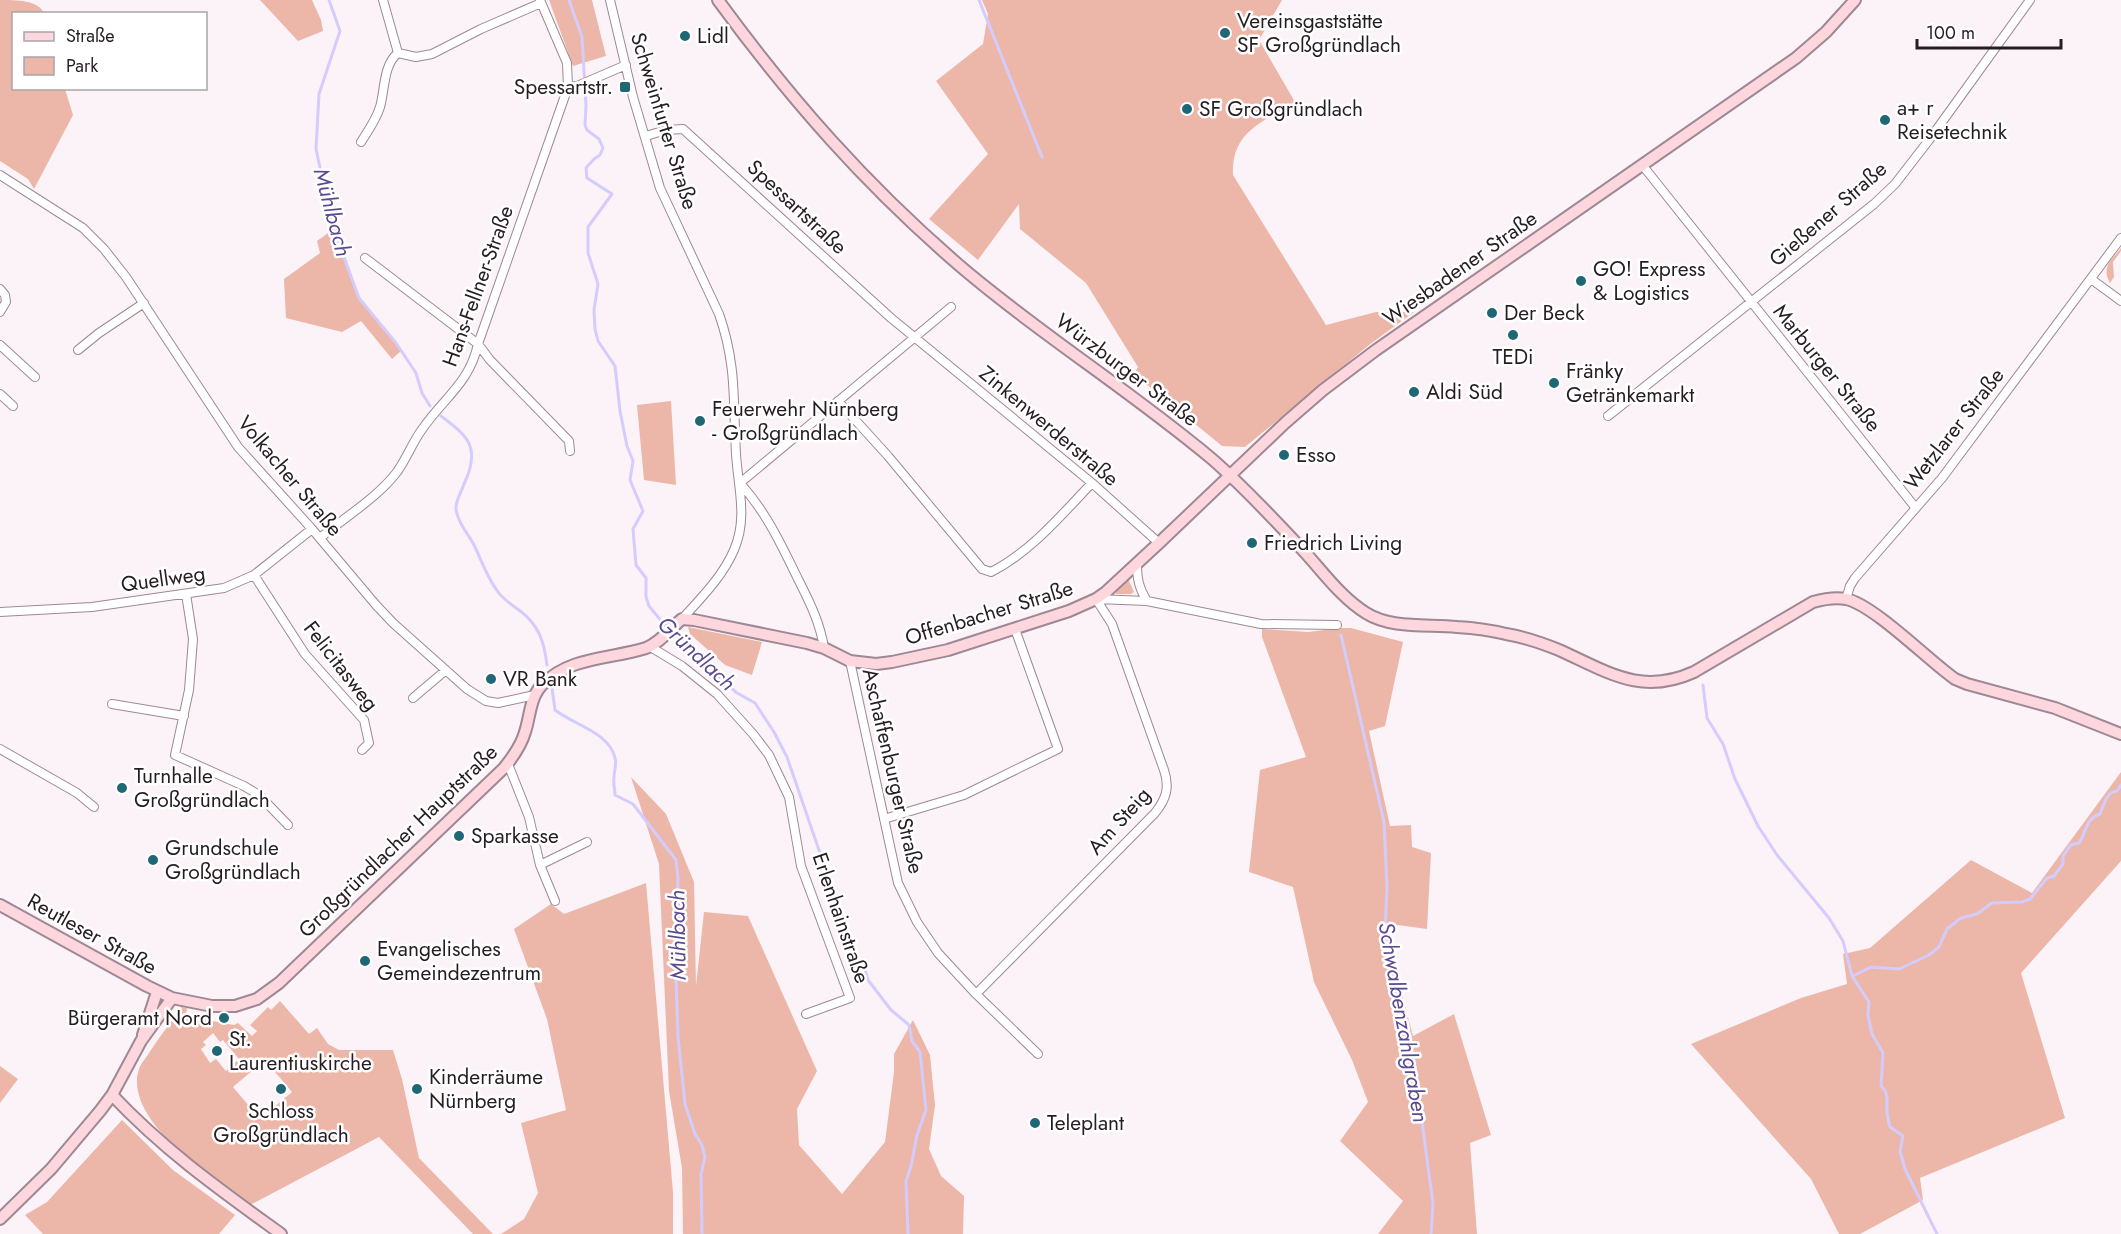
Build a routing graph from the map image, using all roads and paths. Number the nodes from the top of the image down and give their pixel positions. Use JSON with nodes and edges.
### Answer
{"nodes":[{"id":1,"x":383,"y":0,"type":"edge"},
{"id":2,"x":610,"y":0,"type":"edge"},
{"id":3,"x":718,"y":0,"type":"edge"},
{"id":4,"x":1855,"y":0,"type":"edge"},
{"id":5,"x":2030,"y":0,"type":"edge"},
{"id":6,"x":540,"y":1,"type":"edge"},
{"id":7,"x":398,"y":53,"type":"junction"},
{"id":8,"x":626,"y":65,"type":"junction"},
{"id":9,"x":568,"y":87,"type":"junction"},
{"id":10,"x":646,"y":136,"type":"junction"},
{"id":11,"x":361,"y":142,"type":"dead end"},
{"id":12,"x":1643,"y":166,"type":"junction"},
{"id":13,"x":0,"y":175,"type":"edge"},
{"id":14,"x":2121,"y":238,"type":"edge"},
{"id":15,"x":365,"y":258,"type":"dead end"},
{"id":16,"x":2091,"y":279,"type":"junction"},
{"id":17,"x":0,"y":289,"type":"edge"},
{"id":18,"x":2121,"y":301,"type":"edge"},
{"id":19,"x":1752,"y":302,"type":"junction"},
{"id":20,"x":144,"y":303,"type":"junction"},
{"id":21,"x":951,"y":307,"type":"dead end"},
{"id":22,"x":0,"y":312,"type":"edge"},
{"id":23,"x":915,"y":338,"type":"junction"},
{"id":24,"x":478,"y":344,"type":"junction"},
{"id":25,"x":0,"y":345,"type":"edge"},
{"id":26,"x":78,"y":350,"type":"dead end"},
{"id":27,"x":35,"y":377,"type":"dead end"},
{"id":28,"x":0,"y":394,"type":"edge"},
{"id":29,"x":837,"y":401,"type":"junction"},
{"id":30,"x":13,"y":406,"type":"dead end"},
{"id":31,"x":1608,"y":416,"type":"dead end"},
{"id":32,"x":570,"y":451,"type":"dead end"},
{"id":33,"x":1230,"y":476,"type":"junction"},
{"id":34,"x":740,"y":483,"type":"junction"},
{"id":35,"x":1092,"y":483,"type":"junction"},
{"id":36,"x":754,"y":499,"type":"junction"},
{"id":37,"x":742,"y":503,"type":"junction"},
{"id":38,"x":1916,"y":507,"type":"junction"},
{"id":39,"x":312,"y":529,"type":"junction"},
{"id":40,"x":320,"y":538,"type":"junction"},
{"id":41,"x":1159,"y":543,"type":"junction"},
{"id":42,"x":1137,"y":564,"type":"junction"},
{"id":43,"x":254,"y":575,"type":"junction"},
{"id":44,"x":1106,"y":592,"type":"joint"},
{"id":45,"x":186,"y":594,"type":"junction"},
{"id":46,"x":1096,"y":599,"type":"junction"},
{"id":47,"x":1846,"y":599,"type":"junction"},
{"id":48,"x":1147,"y":601,"type":"junction"},
{"id":49,"x":0,"y":612,"type":"edge"},
{"id":50,"x":680,"y":621,"type":"junction"},
{"id":51,"x":1337,"y":625,"type":"dead end"},
{"id":52,"x":1015,"y":629,"type":"junction"},
{"id":53,"x":653,"y":644,"type":"junction"},
{"id":54,"x":824,"y":648,"type":"junction"},
{"id":55,"x":850,"y":660,"type":"junction"},
{"id":56,"x":446,"y":670,"type":"junction"},
{"id":57,"x":535,"y":695,"type":"junction"},
{"id":58,"x":413,"y":698,"type":"dead end"},
{"id":59,"x":112,"y":704,"type":"dead end"},
{"id":60,"x":184,"y":716,"type":"junction"},
{"id":61,"x":2121,"y":734,"type":"edge"},
{"id":62,"x":0,"y":749,"type":"edge"},
{"id":63,"x":362,"y":750,"type":"dead end"},
{"id":64,"x":508,"y":764,"type":"junction"},
{"id":65,"x":94,"y":807,"type":"dead end"},
{"id":66,"x":884,"y":819,"type":"junction"},
{"id":67,"x":288,"y":825,"type":"dead end"},
{"id":68,"x":587,"y":842,"type":"dead end"},
{"id":69,"x":540,"y":865,"type":"junction"},
{"id":70,"x":555,"y":901,"type":"dead end"},
{"id":71,"x":0,"y":905,"type":"edge"},
{"id":72,"x":976,"y":994,"type":"junction"},
{"id":73,"x":165,"y":995,"type":"junction"},
{"id":74,"x":806,"y":1014,"type":"dead end"},
{"id":75,"x":141,"y":1041,"type":"junction"},
{"id":76,"x":1038,"y":1054,"type":"dead end"},
{"id":77,"x":112,"y":1095,"type":"junction"},
{"id":78,"x":0,"y":1219,"type":"edge"},
{"id":79,"x":281,"y":1234,"type":"edge"}],
"edges":[{"from":1,"to":7,"type":"street"},
{"from":2,"to":8,"type":"street","name":"Schweinfurter Straße"},
{"from":3,"to":33,"type":"main road","name":"Würzburger Straße"},
{"from":4,"to":12,"type":"main road","name":"Wiesbadener Straße"},
{"from":5,"to":19,"type":"street","name":"Gießener Straße"},
{"from":6,"to":7,"type":"street"},
{"from":6,"to":9,"type":"street","name":"Hans-Fellner-Straße"},
{"from":7,"to":11,"type":"street"},
{"from":8,"to":9,"type":"street"},
{"from":8,"to":10,"type":"street","name":"Schweinfurter Straße"},
{"from":9,"to":24,"type":"street","name":"Hans-Fellner-Straße"},
{"from":10,"to":23,"type":"street","name":"Spessartstraße"},
{"from":10,"to":34,"type":"street","name":"Schweinfurter Straße"},
{"from":12,"to":19,"type":"street","name":"Marburger Straße"},
{"from":12,"to":33,"type":"main road","name":"Wiesbadener Straße"},
{"from":13,"to":20,"type":"street","name":"Volkacher Straße"},
{"from":14,"to":16,"type":"street","name":"Wetzlarer Straße"},
{"from":15,"to":24,"type":"street"},
{"from":16,"to":18,"type":"street"},
{"from":16,"to":38,"type":"street","name":"Wetzlarer Straße"},
{"from":17,"to":22,"type":"street"},
{"from":19,"to":31,"type":"street","name":"Gießener Straße"},
{"from":19,"to":38,"type":"street","name":"Marburger Straße"},
{"from":20,"to":26,"type":"street"},
{"from":20,"to":39,"type":"street","name":"Volkacher Straße"},
{"from":21,"to":23,"type":"street"},
{"from":23,"to":29,"type":"street"},
{"from":23,"to":35,"type":"street","name":"Zinkenwerderstraße"},
{"from":24,"to":32,"type":"street"},
{"from":24,"to":40,"type":"street","name":"Hans-Fellner-Straße"},
{"from":25,"to":27,"type":"street"},
{"from":28,"to":30,"type":"street"},
{"from":29,"to":34,"type":"street"},
{"from":29,"to":35,"type":"street"},
{"from":33,"to":41,"type":"main road","name":"Wiesbadener Straße"},
{"from":33,"to":47,"type":"main road","name":"Würzburger Straße"},
{"from":34,"to":36,"type":"street"},
{"from":34,"to":37,"type":"street","name":"Schweinfurter Straße"},
{"from":35,"to":41,"type":"street","name":"Zinkenwerderstraße"},
{"from":36,"to":37,"type":"street"},
{"from":36,"to":54,"type":"street"},
{"from":37,"to":50,"type":"street","name":"Schweinfurter Straße"},
{"from":38,"to":47,"type":"street","name":"Wetzlarer Straße"},
{"from":39,"to":40,"type":"street","name":"Volkacher Straße"},
{"from":39,"to":43,"type":"street","name":"Quellweg"},
{"from":40,"to":56,"type":"street","name":"Volkacher Straße"},
{"from":41,"to":42,"type":"main road","name":"Wiesbadener Straße"},
{"from":42,"to":44,"type":"main road","name":"Wiesbadener Straße"},
{"from":42,"to":48,"type":"street"},
{"from":43,"to":45,"type":"street","name":"Quellweg"},
{"from":43,"to":63,"type":"street","name":"Felicitasweg"},
{"from":44,"to":46,"type":"main road","name":"Offenbacher Straße"},
{"from":45,"to":49,"type":"street","name":"Quellweg"},
{"from":45,"to":60,"type":"street"},
{"from":46,"to":48,"type":"street","name":"Offenbacher Straße"},
{"from":46,"to":52,"type":"main road","name":"Offenbacher Straße"},
{"from":46,"to":72,"type":"street","name":"Am Steig"},
{"from":47,"to":61,"type":"main road"},
{"from":48,"to":51,"type":"street","name":"Offenbacher Straße"},
{"from":50,"to":53,"type":"main road"},
{"from":50,"to":54,"type":"main road","name":"Offenbacher Straße"},
{"from":52,"to":55,"type":"main road","name":"Offenbacher Straße"},
{"from":52,"to":66,"type":"street"},
{"from":53,"to":57,"type":"main road"},
{"from":53,"to":74,"type":"street","name":"Erlenhainstraße"},
{"from":54,"to":55,"type":"main road","name":"Offenbacher Straße"},
{"from":55,"to":66,"type":"street","name":"Aschaffenburger Straße"},
{"from":56,"to":57,"type":"street","name":"Volkacher Straße"},
{"from":56,"to":58,"type":"street"},
{"from":57,"to":64,"type":"main road","name":"Großgründlacher Hauptstraße"},
{"from":59,"to":60,"type":"street"},
{"from":60,"to":67,"type":"street"},
{"from":62,"to":65,"type":"street"},
{"from":64,"to":69,"type":"street"},
{"from":64,"to":73,"type":"main road","name":"Großgründlacher Hauptstraße"},
{"from":66,"to":72,"type":"street","name":"Aschaffenburger Straße"},
{"from":68,"to":69,"type":"street"},
{"from":69,"to":70,"type":"street"},
{"from":71,"to":73,"type":"main road","name":"Reutleser Straße"},
{"from":72,"to":76,"type":"street","name":"Aschaffenburger Straße"},
{"from":73,"to":75,"type":"main road"},
{"from":73,"to":75,"type":"main road"},
{"from":75,"to":77,"type":"main road"},
{"from":77,"to":78,"type":"main road"},
{"from":77,"to":79,"type":"main road"}]}
